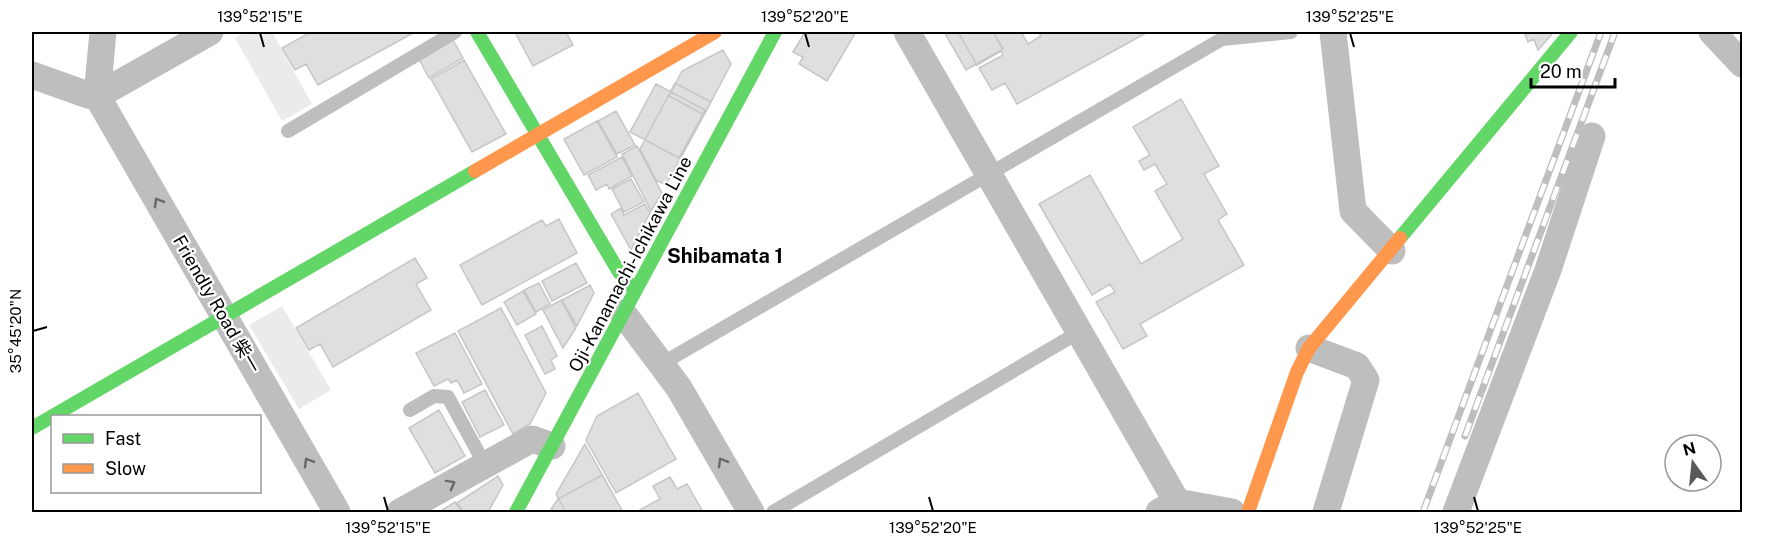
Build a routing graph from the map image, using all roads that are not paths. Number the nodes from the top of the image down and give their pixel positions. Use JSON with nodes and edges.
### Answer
{"nodes":[{"id":1,"x":103,"y":32,"type":"edge"},
{"id":2,"x":210,"y":32,"type":"edge"},
{"id":3,"x":455,"y":32,"type":"edge"},
{"id":4,"x":477,"y":32,"type":"edge"},
{"id":5,"x":715,"y":32,"type":"edge"},
{"id":6,"x":775,"y":32,"type":"edge"},
{"id":7,"x":906,"y":32,"type":"edge"},
{"id":8,"x":1291,"y":32,"type":"edge"},
{"id":9,"x":1333,"y":32,"type":"edge"},
{"id":10,"x":1571,"y":32,"type":"edge"},
{"id":11,"x":1713,"y":32,"type":"edge"},
{"id":12,"x":1220,"y":35,"type":"edge"},
{"id":13,"x":1743,"y":64,"type":"edge"},
{"id":14,"x":32,"y":75,"type":"edge"},
{"id":15,"x":97,"y":96,"type":"junction"},
{"id":16,"x":288,"y":131,"type":"dead end"},
{"id":17,"x":538,"y":135,"type":"junction"},
{"id":18,"x":1592,"y":136,"type":"dead end"},
{"id":19,"x":989,"y":173,"type":"junction"},
{"id":20,"x":1392,"y":251,"type":"junction"},
{"id":21,"x":629,"y":302,"type":"junction"},
{"id":22,"x":224,"y":316,"type":"junction"},
{"id":23,"x":1081,"y":331,"type":"junction"},
{"id":24,"x":1309,"y":348,"type":"junction"},
{"id":25,"x":663,"y":363,"type":"junction"},
{"id":26,"x":410,"y":410,"type":"dead end"},
{"id":27,"x":54,"y":415,"type":"edge"},
{"id":28,"x":51,"y":417,"type":"edge"},
{"id":29,"x":32,"y":428,"type":"edge"},
{"id":30,"x":552,"y":446,"type":"junction"},
{"id":31,"x":484,"y":465,"type":"junction"},
{"id":32,"x":1168,"y":507,"type":"edge"},
{"id":33,"x":337,"y":513,"type":"edge"},
{"id":34,"x":400,"y":513,"type":"edge"},
{"id":35,"x":516,"y":513,"type":"edge"},
{"id":36,"x":751,"y":513,"type":"edge"},
{"id":37,"x":773,"y":513,"type":"edge"},
{"id":38,"x":1232,"y":513,"type":"edge"},
{"id":39,"x":1248,"y":513,"type":"edge"},
{"id":40,"x":1326,"y":513,"type":"edge"},
{"id":41,"x":1456,"y":513,"type":"edge"}],
"edges":[{"from":1,"to":15,"type":"street"},
{"from":2,"to":15,"type":"street"},
{"from":3,"to":16,"type":"lane"},
{"from":4,"to":17,"type":"street"},
{"from":5,"to":17,"type":"street"},
{"from":6,"to":21,"type":"street","name":"Oji-Kanamachi-Ichikawa Line"},
{"from":7,"to":19,"type":"street"},
{"from":8,"to":12,"type":"lane"},
{"from":9,"to":20,"type":"street"},
{"from":10,"to":20,"type":"street"},
{"from":11,"to":13,"type":"street"},
{"from":12,"to":19,"type":"lane"},
{"from":14,"to":15,"type":"street"},
{"from":22,"to":15,"type":"street","name":"Friendly Road 柴一","one_way":true},
{"from":17,"to":21,"type":"street"},
{"from":17,"to":22,"type":"street"},
{"from":18,"to":41,"type":"street"},
{"from":19,"to":23,"type":"street"},
{"from":19,"to":25,"type":"lane"},
{"from":20,"to":24,"type":"street"},
{"from":21,"to":25,"type":"street"},
{"from":21,"to":30,"type":"street","name":"Oji-Kanamachi-Ichikawa Line"},
{"from":22,"to":27,"type":"street"},
{"from":33,"to":22,"type":"street","name":"Friendly Road 柴一","one_way":true},
{"from":23,"to":32,"type":"street"},
{"from":23,"to":37,"type":"lane"},
{"from":24,"to":39,"type":"street"},
{"from":24,"to":40,"type":"street"},
{"from":36,"to":25,"type":"street","one_way":true},
{"from":26,"to":31,"type":"lane"},
{"from":28,"to":29,"type":"street"},
{"from":30,"to":31,"type":"street"},
{"from":30,"to":35,"type":"street","name":"Oji-Kanamachi-Ichikawa Line"},
{"from":34,"to":31,"type":"street","one_way":true},
{"from":32,"to":38,"type":"street"}]}
